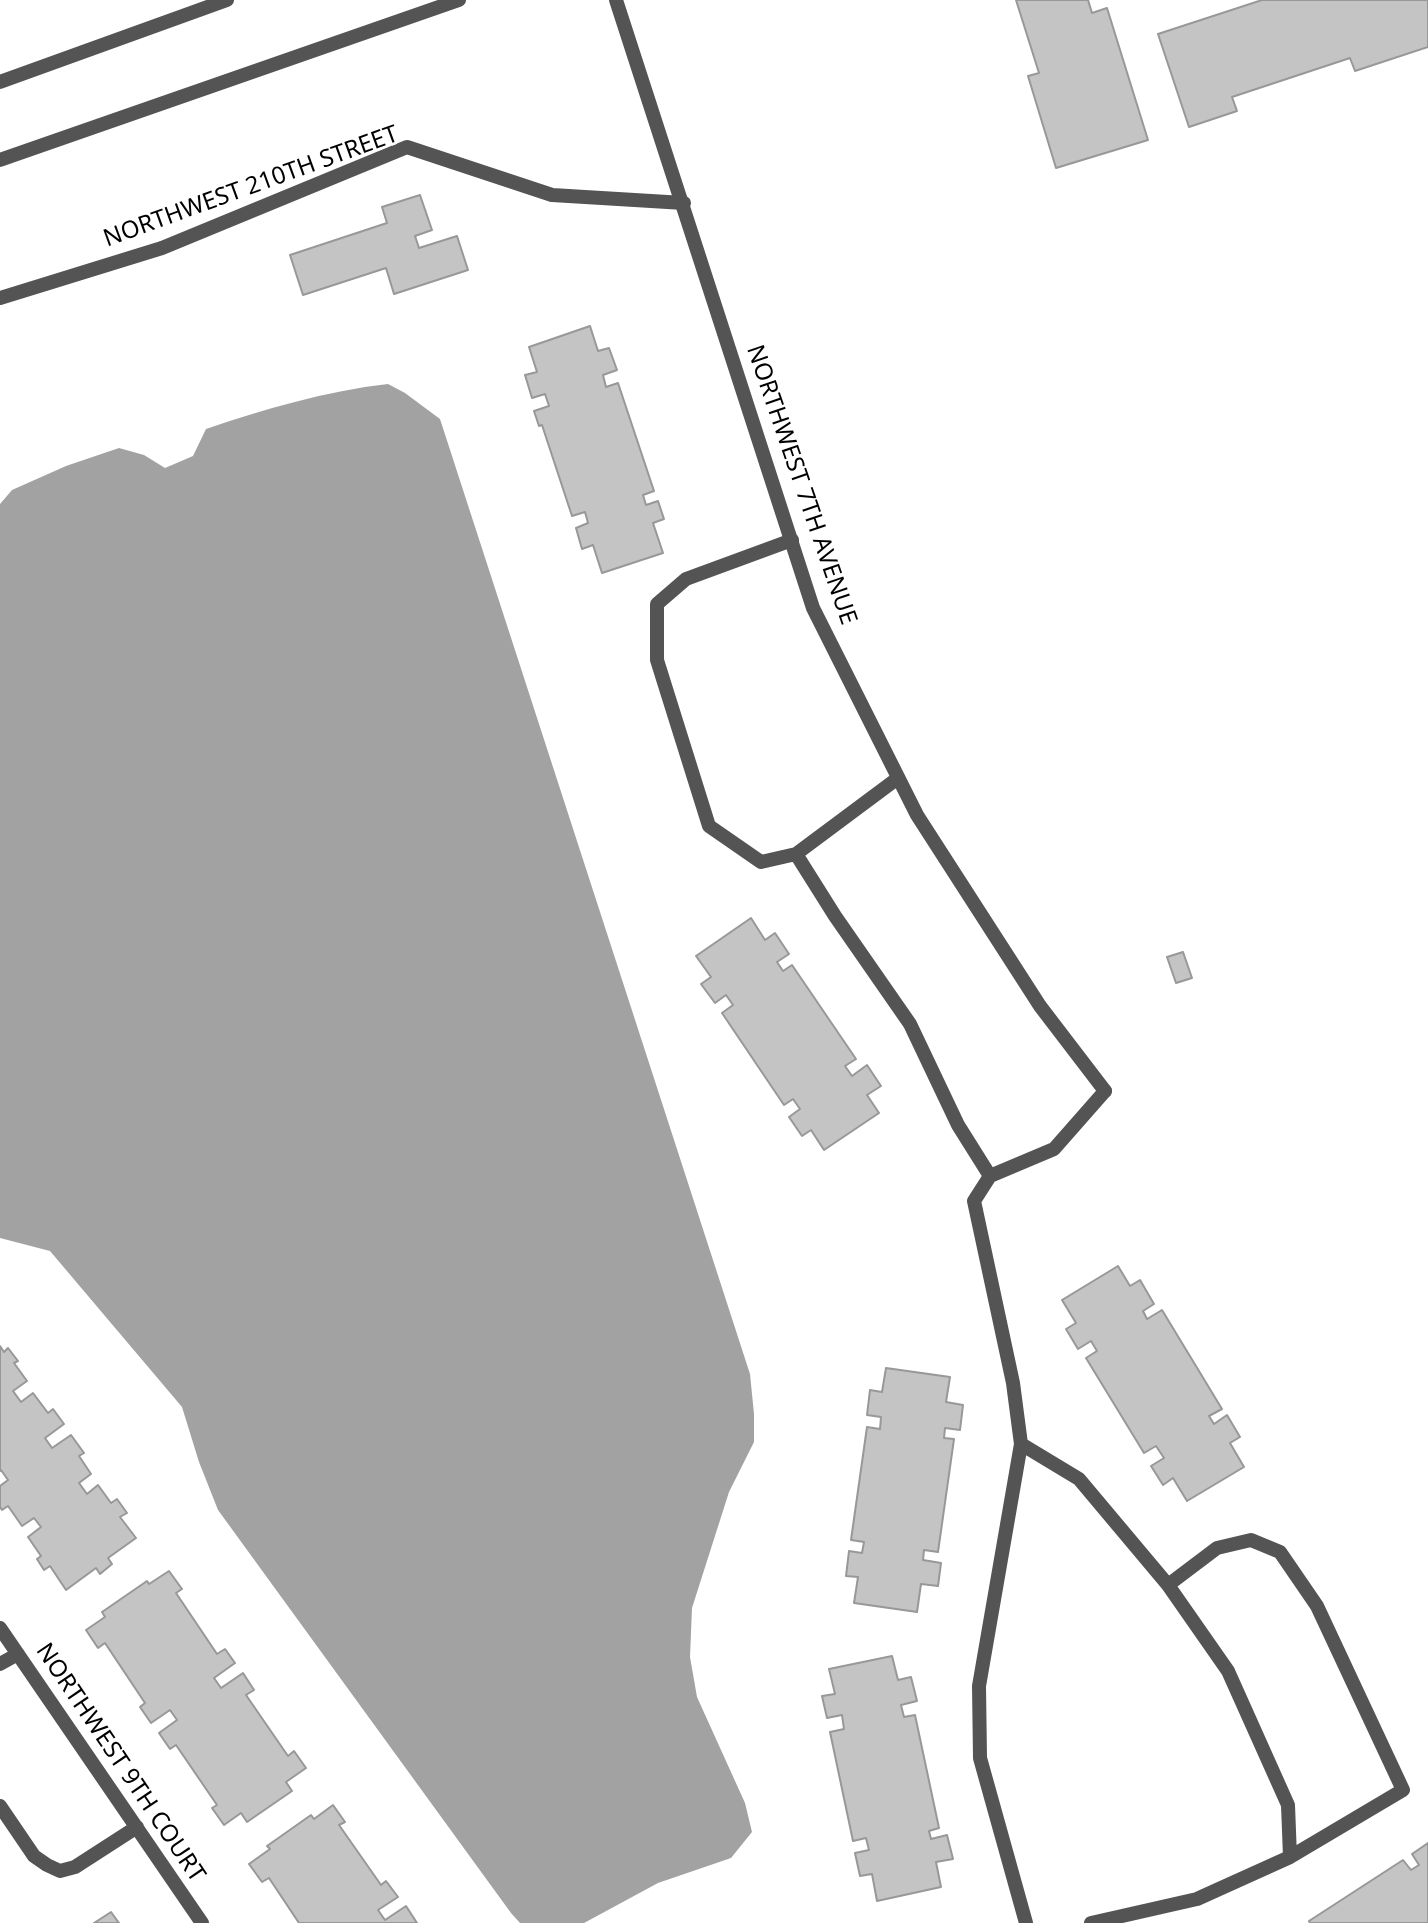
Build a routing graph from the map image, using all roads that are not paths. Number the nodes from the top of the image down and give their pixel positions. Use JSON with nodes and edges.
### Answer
{"nodes":[{"id":1,"x":227,"y":0,"type":"edge"},
{"id":2,"x":459,"y":0,"type":"edge"},
{"id":3,"x":616,"y":0,"type":"edge"},
{"id":4,"x":0,"y":82,"type":"edge"},
{"id":5,"x":0,"y":160,"type":"edge"},
{"id":6,"x":684,"y":204,"type":"junction"},
{"id":7,"x":0,"y":298,"type":"edge"},
{"id":8,"x":792,"y":540,"type":"junction"},
{"id":9,"x":898,"y":778,"type":"junction"},
{"id":10,"x":796,"y":854,"type":"junction"},
{"id":11,"x":990,"y":1176,"type":"junction"},
{"id":12,"x":1021,"y":1444,"type":"junction"},
{"id":13,"x":1168,"y":1585,"type":"junction"},
{"id":14,"x":0,"y":1628,"type":"edge"},
{"id":15,"x":18,"y":1654,"type":"junction"},
{"id":16,"x":0,"y":1664,"type":"edge"},
{"id":17,"x":0,"y":1806,"type":"edge"},
{"id":18,"x":137,"y":1827,"type":"junction"},
{"id":19,"x":1290,"y":1857,"type":"junction"},
{"id":20,"x":202,"y":1923,"type":"edge"},
{"id":21,"x":1026,"y":1923,"type":"edge"},
{"id":22,"x":1091,"y":1923,"type":"edge"}],
"edges":[{"from":1,"to":4,"type":"street"},
{"from":2,"to":5,"type":"street"},
{"from":3,"to":6,"type":"street","name":"NORTHWEST 7TH AVENUE"},
{"from":6,"to":7,"type":"street","name":"NORTHWEST 210TH STREET"},
{"from":6,"to":8,"type":"street","name":"NORTHWEST 7TH AVENUE"},
{"from":8,"to":9,"type":"street","name":"NORTHWEST 7TH AVENUE"},
{"from":8,"to":10,"type":"street"},
{"from":9,"to":10,"type":"street"},
{"from":9,"to":11,"type":"street","name":"NORTHWEST 7TH AVENUE"},
{"from":10,"to":11,"type":"street"},
{"from":11,"to":12,"type":"street"},
{"from":12,"to":13,"type":"street"},
{"from":12,"to":21,"type":"street"},
{"from":13,"to":19,"type":"street"},
{"from":13,"to":19,"type":"street"},
{"from":14,"to":15,"type":"street","name":"NORTHWEST 9TH COURT"},
{"from":15,"to":16,"type":"street"},
{"from":15,"to":18,"type":"street","name":"NORTHWEST 9TH COURT"},
{"from":17,"to":18,"type":"street"},
{"from":18,"to":20,"type":"street","name":"NORTHWEST 9TH COURT"},
{"from":19,"to":22,"type":"street"}]}
